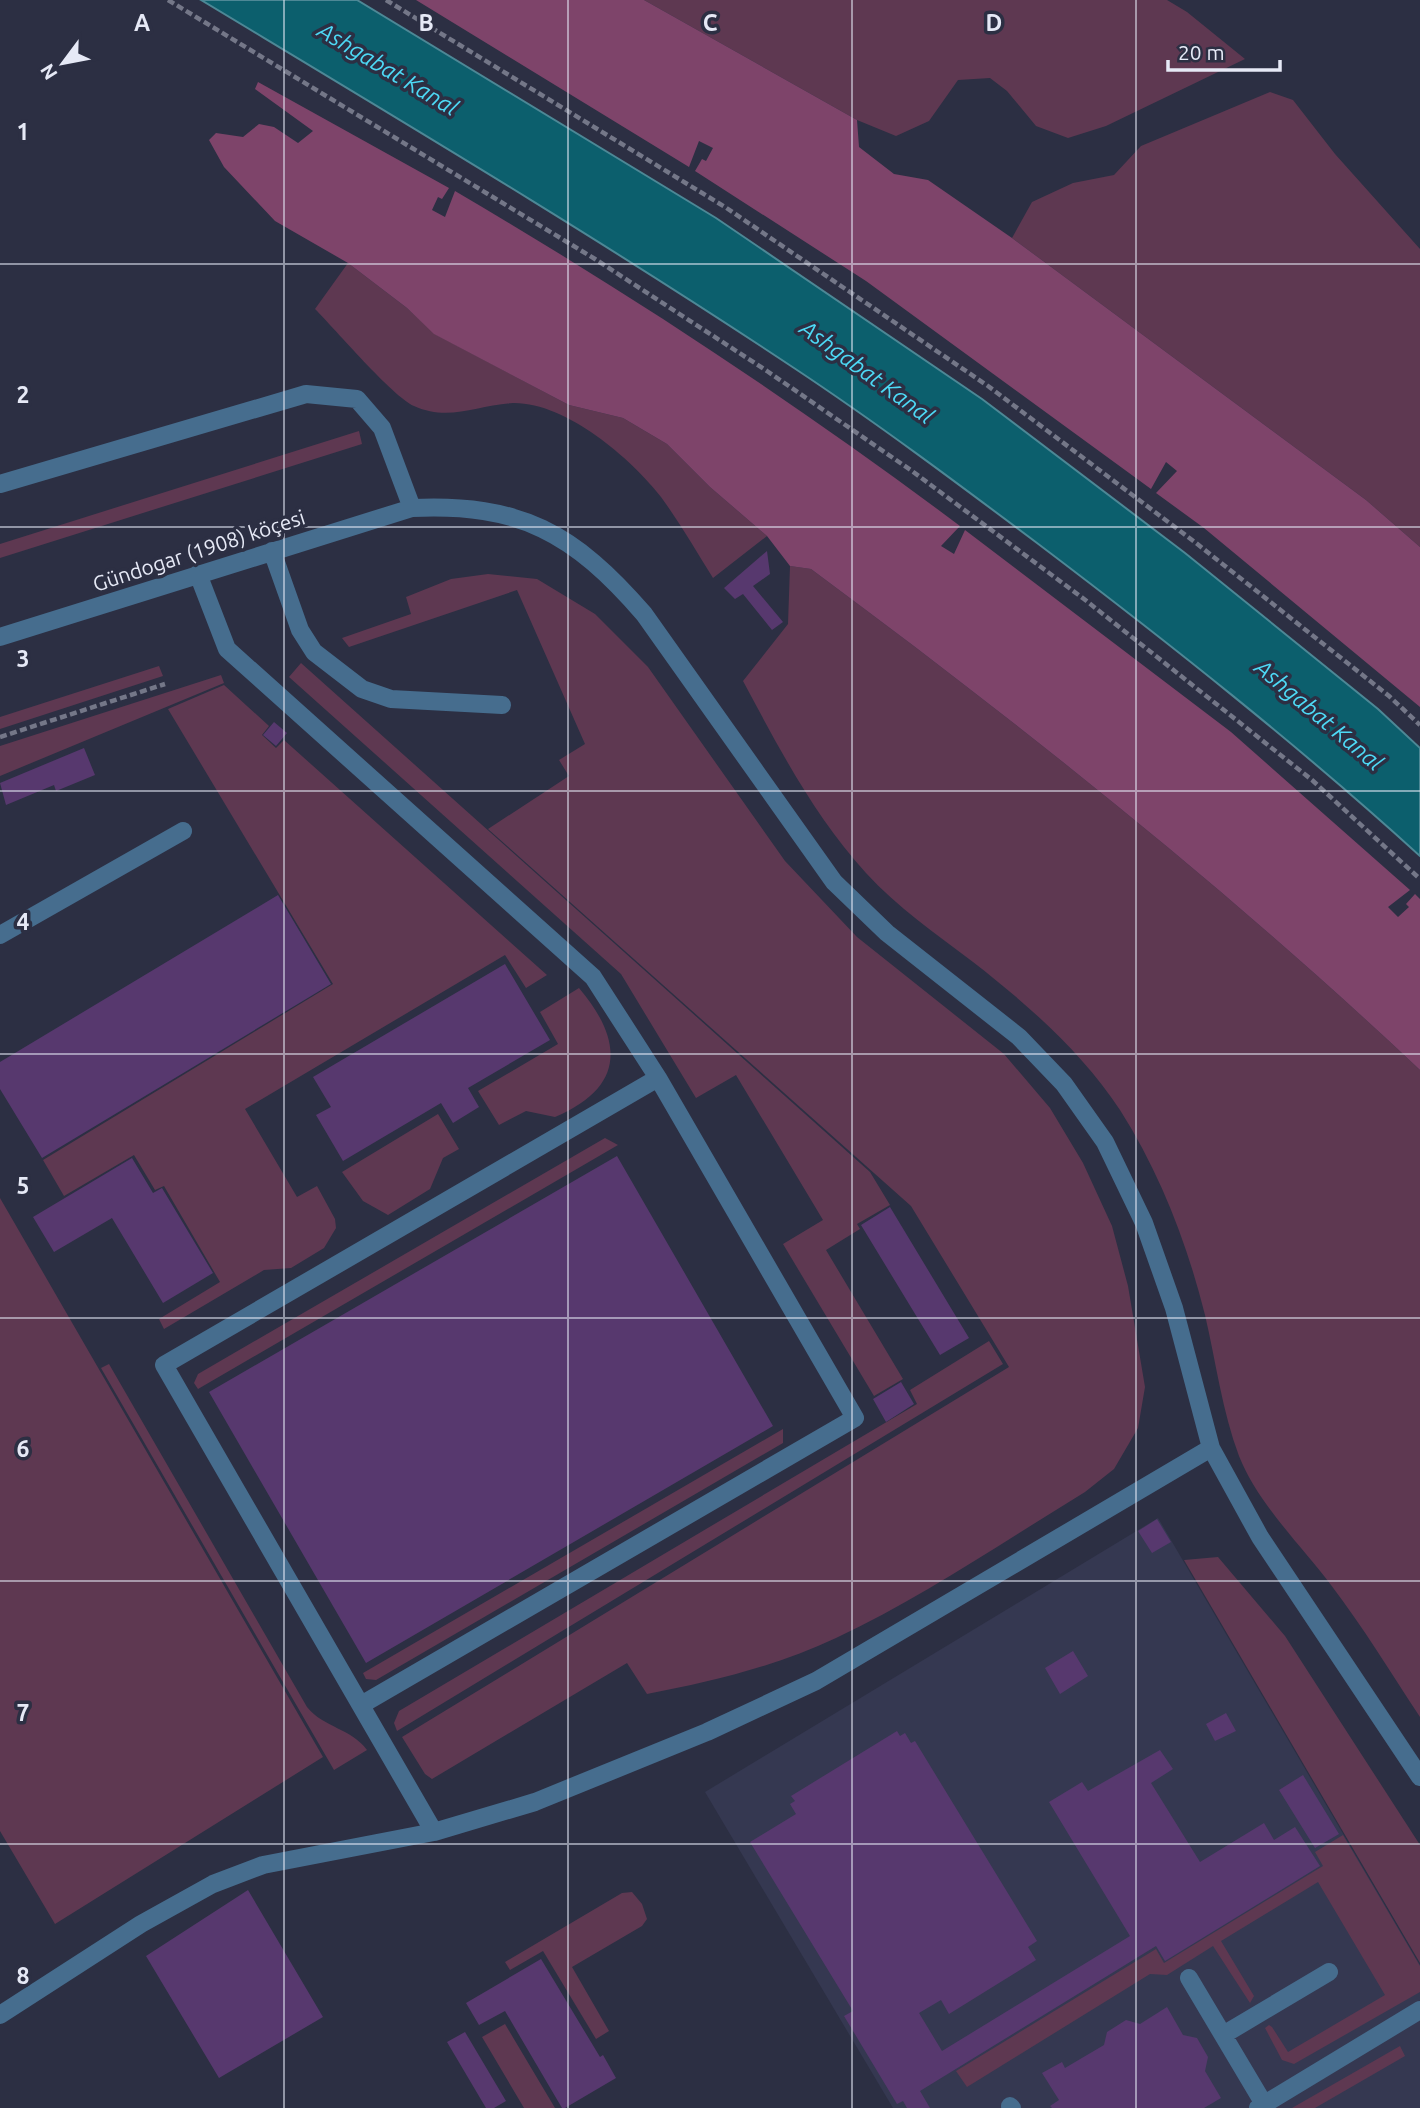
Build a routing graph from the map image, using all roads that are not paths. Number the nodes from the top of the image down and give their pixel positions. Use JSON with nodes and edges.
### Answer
{"nodes":[{"id":1,"x":0,"y":484,"type":"edge"},
{"id":2,"x":412,"y":508,"type":"junction"},
{"id":3,"x":272,"y":551,"type":"junction"},
{"id":4,"x":198,"y":574,"type":"junction"},
{"id":5,"x":0,"y":637,"type":"edge"},
{"id":6,"x":502,"y":705,"type":"dead end"},
{"id":7,"x":183,"y":831,"type":"dead end"},
{"id":8,"x":0,"y":935,"type":"edge"},
{"id":9,"x":658,"y":1079,"type":"junction"},
{"id":10,"x":1211,"y":1448,"type":"junction"},
{"id":11,"x":361,"y":1705,"type":"junction"},
{"id":12,"x":1420,"y":1777,"type":"edge"},
{"id":13,"x":433,"y":1832,"type":"junction"},
{"id":14,"x":1329,"y":1972,"type":"dead end"},
{"id":15,"x":1189,"y":1978,"type":"dead end"},
{"id":16,"x":1420,"y":2010,"type":"edge"},
{"id":17,"x":0,"y":2015,"type":"edge"},
{"id":18,"x":1223,"y":2035,"type":"junction"},
{"id":19,"x":1261,"y":2106,"type":"edge"}],
"edges":[{"from":1,"to":2,"type":"street"},
{"from":2,"to":3,"type":"street","name":"Gündogar (1908) köçesi"},
{"from":2,"to":10,"type":"street","name":"Gündogar (1908) köçesi"},
{"from":3,"to":4,"type":"street","name":"Gündogar (1908) köçesi"},
{"from":3,"to":6,"type":"street"},
{"from":4,"to":5,"type":"street","name":"Gündogar (1908) köçesi"},
{"from":4,"to":9,"type":"street"},
{"from":7,"to":8,"type":"street"},
{"from":9,"to":11,"type":"street"},
{"from":9,"to":11,"type":"street"},
{"from":10,"to":12,"type":"street","name":"Gündogar (1908) köçesi"},
{"from":10,"to":13,"type":"street"},
{"from":11,"to":13,"type":"street"},
{"from":13,"to":17,"type":"street"},
{"from":14,"to":18,"type":"street"},
{"from":15,"to":18,"type":"street"},
{"from":16,"to":19,"type":"street"},
{"from":18,"to":19,"type":"street"}]}
